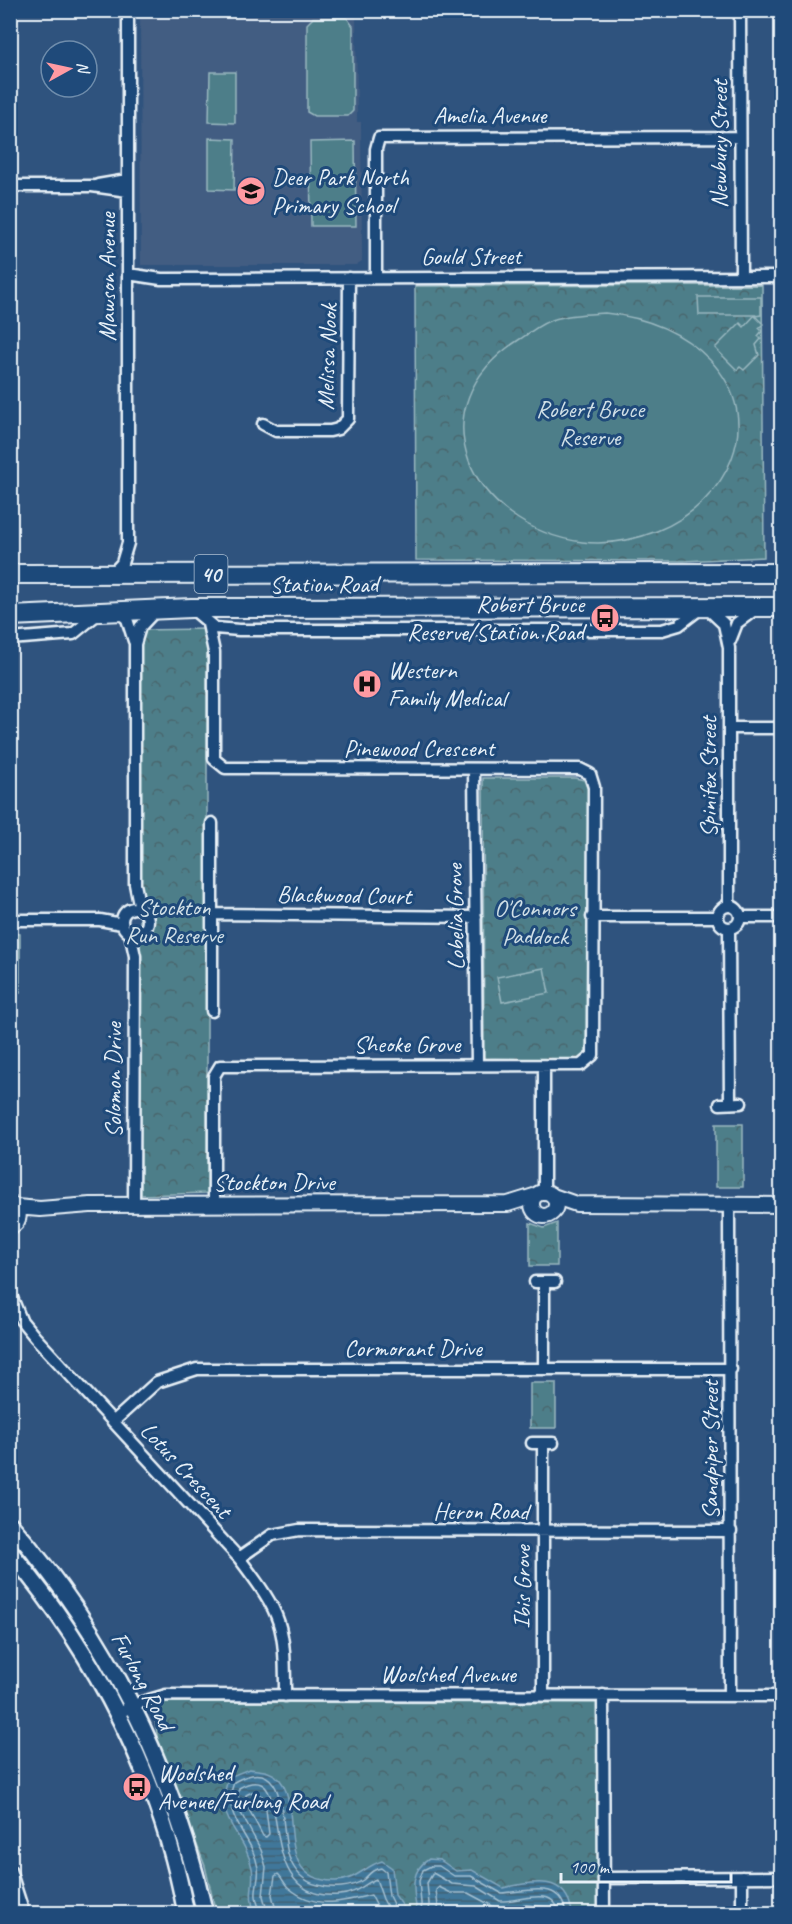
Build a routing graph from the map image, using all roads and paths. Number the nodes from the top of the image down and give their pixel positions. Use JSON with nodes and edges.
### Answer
{"nodes":[{"id":1,"x":128,"y":10,"type":"edge"},
{"id":2,"x":740,"y":10,"type":"edge"},
{"id":3,"x":740,"y":136,"type":"junction"},
{"id":4,"x":10,"y":186,"type":"edge"},
{"id":5,"x":128,"y":186,"type":"junction"},
{"id":6,"x":376,"y":277,"type":"junction"},
{"id":7,"x":741,"y":277,"type":"junction"},
{"id":8,"x":782,"y":277,"type":"edge"},
{"id":9,"x":349,"y":278,"type":"junction"},
{"id":10,"x":128,"y":279,"type":"junction"},
{"id":11,"x":262,"y":424,"type":"dead end"},
{"id":12,"x":128,"y":543,"type":"junction"},
{"id":13,"x":782,"y":573,"type":"edge"},
{"id":14,"x":10,"y":574,"type":"edge"},
{"id":15,"x":112,"y":574,"type":"junction"},
{"id":16,"x":143,"y":574,"type":"junction"},
{"id":17,"x":704,"y":607,"type":"junction"},
{"id":18,"x":758,"y":607,"type":"junction"},
{"id":19,"x":782,"y":607,"type":"edge"},
{"id":20,"x":191,"y":608,"type":"junction"},
{"id":21,"x":158,"y":609,"type":"junction"},
{"id":22,"x":109,"y":610,"type":"junction"},
{"id":23,"x":10,"y":616,"type":"edge"},
{"id":24,"x":208,"y":624,"type":"junction"},
{"id":25,"x":230,"y":630,"type":"junction"},
{"id":26,"x":10,"y":639,"type":"edge"},
{"id":27,"x":135,"y":644,"type":"junction"},
{"id":28,"x":729,"y":648,"type":"junction"},
{"id":29,"x":214,"y":652,"type":"junction"},
{"id":30,"x":729,"y":728,"type":"junction"},
{"id":31,"x":782,"y":728,"type":"edge"},
{"id":32,"x":474,"y":769,"type":"junction"},
{"id":33,"x":212,"y":823,"type":"dead end"},
{"id":34,"x":729,"y":905,"type":"junction"},
{"id":35,"x":129,"y":914,"type":"junction"},
{"id":36,"x":212,"y":914,"type":"junction"},
{"id":37,"x":476,"y":917,"type":"junction"},
{"id":38,"x":592,"y":917,"type":"junction"},
{"id":39,"x":718,"y":917,"type":"junction"},
{"id":40,"x":741,"y":917,"type":"junction"},
{"id":41,"x":782,"y":917,"type":"edge"},
{"id":42,"x":10,"y":920,"type":"edge"},
{"id":43,"x":729,"y":928,"type":"junction"},
{"id":44,"x":135,"y":933,"type":"junction"},
{"id":45,"x":212,"y":1011,"type":"dead end"},
{"id":46,"x":477,"y":1065,"type":"junction"},
{"id":47,"x":544,"y":1065,"type":"junction"},
{"id":48,"x":730,"y":1104,"type":"dead end"},
{"id":49,"x":545,"y":1194,"type":"junction"},
{"id":50,"x":508,"y":1204,"type":"junction"},
{"id":51,"x":576,"y":1204,"type":"junction"},
{"id":52,"x":729,"y":1204,"type":"junction"},
{"id":53,"x":134,"y":1205,"type":"junction"},
{"id":54,"x":214,"y":1205,"type":"junction"},
{"id":55,"x":782,"y":1205,"type":"edge"},
{"id":56,"x":535,"y":1213,"type":"junction"},
{"id":57,"x":553,"y":1213,"type":"junction"},
{"id":58,"x":13,"y":1215,"type":"edge"},
{"id":59,"x":555,"y":1281,"type":"dead end"},
{"id":60,"x":10,"y":1293,"type":"edge"},
{"id":61,"x":544,"y":1369,"type":"junction"},
{"id":62,"x":731,"y":1369,"type":"junction"},
{"id":63,"x":113,"y":1422,"type":"junction"},
{"id":64,"x":543,"y":1443,"type":"dead end"},
{"id":65,"x":10,"y":1524,"type":"edge"},
{"id":66,"x":730,"y":1531,"type":"junction"},
{"id":67,"x":543,"y":1532,"type":"junction"},
{"id":68,"x":10,"y":1552,"type":"edge"},
{"id":69,"x":239,"y":1558,"type":"junction"},
{"id":70,"x":543,"y":1695,"type":"junction"},
{"id":71,"x":603,"y":1695,"type":"junction"},
{"id":72,"x":285,"y":1696,"type":"junction"},
{"id":73,"x":730,"y":1696,"type":"junction"},
{"id":74,"x":782,"y":1696,"type":"edge"},
{"id":75,"x":134,"y":1706,"type":"junction"},
{"id":76,"x":117,"y":1714,"type":"junction"},
{"id":77,"x":10,"y":1870,"type":"edge"},
{"id":78,"x":782,"y":1877,"type":"edge"},
{"id":79,"x":604,"y":1878,"type":"junction"},
{"id":80,"x":742,"y":1878,"type":"junction"},
{"id":81,"x":24,"y":1914,"type":"edge"},
{"id":82,"x":186,"y":1914,"type":"edge"},
{"id":83,"x":205,"y":1914,"type":"edge"},
{"id":84,"x":604,"y":1914,"type":"edge"},
{"id":85,"x":742,"y":1914,"type":"edge"}],
"edges":[{"from":1,"to":5,"type":"street","name":"Mawson Avenue"},
{"from":2,"to":3,"type":"street","name":"Newbury Street"},
{"from":3,"to":6,"type":"street","name":"Amelia Avenue"},
{"from":3,"to":7,"type":"street","name":"Newbury Street"},
{"from":4,"to":5,"type":"street"},
{"from":5,"to":10,"type":"street","name":"Mawson Avenue"},
{"from":6,"to":7,"type":"street","name":"Gould Street"},
{"from":6,"to":9,"type":"street","name":"Gould Street"},
{"from":7,"to":8,"type":"street","name":"Gould Street"},
{"from":9,"to":10,"type":"street","name":"Gould Street"},
{"from":9,"to":11,"type":"street","name":"Melissa Nook"},
{"from":10,"to":12,"type":"street","name":"Mawson Avenue"},
{"from":12,"to":15,"type":"street","name":"Mawson Avenue"},
{"from":12,"to":16,"type":"street","name":"Mawson Avenue"},
{"from":13,"to":16,"type":"main road","name":"Station Road","number":"40"},
{"from":14,"to":15,"type":"main road","name":"Station Road","number":"40"},
{"from":15,"to":16,"type":"main road","name":"Station Road","number":"40"},
{"from":17,"to":18,"type":"main road","name":"Station Road","number":"40"},
{"from":17,"to":20,"type":"main road","name":"Station Road","number":"40"},
{"from":17,"to":25,"type":"street"},
{"from":17,"to":28,"type":"street","name":"Spinifex Street"},
{"from":18,"to":19,"type":"main road","name":"Station Road","number":"40"},
{"from":18,"to":28,"type":"street","name":"Spinifex Street"},
{"from":20,"to":21,"type":"main road","name":"Station Road","number":"40"},
{"from":20,"to":24,"type":"street"},
{"from":21,"to":22,"type":"main road","name":"Station Road","number":"40"},
{"from":21,"to":27,"type":"street"},
{"from":22,"to":23,"type":"main road","name":"Station Road","number":"40"},
{"from":22,"to":26,"type":"street"},
{"from":22,"to":27,"type":"street"},
{"from":24,"to":25,"type":"street"},
{"from":24,"to":29,"type":"street","name":"Pinewood Crescent"},
{"from":25,"to":29,"type":"street"},
{"from":27,"to":35,"type":"street"},
{"from":28,"to":30,"type":"street","name":"Spinifex Street"},
{"from":29,"to":32,"type":"street","name":"Pinewood Crescent"},
{"from":30,"to":31,"type":"street"},
{"from":30,"to":34,"type":"street","name":"Spinifex Street"},
{"from":32,"to":37,"type":"street","name":"Lobelia Grove"},
{"from":32,"to":38,"type":"street","name":"Pinewood Crescent"},
{"from":33,"to":36,"type":"street"},
{"from":34,"to":39,"type":"street"},
{"from":34,"to":40,"type":"street"},
{"from":35,"to":42,"type":"street"},
{"from":35,"to":44,"type":"street"},
{"from":35,"to":44,"type":"street","name":"Solomon Drive"},
{"from":36,"to":37,"type":"street","name":"Blackwood Court"},
{"from":36,"to":45,"type":"street"},
{"from":37,"to":46,"type":"street","name":"Lobelia Grove"},
{"from":38,"to":39,"type":"street"},
{"from":38,"to":47,"type":"street","name":"Sheoke Grove"},
{"from":39,"to":43,"type":"street"},
{"from":40,"to":41,"type":"street"},
{"from":40,"to":43,"type":"street"},
{"from":43,"to":48,"type":"street"},
{"from":44,"to":53,"type":"street","name":"Solomon Drive"},
{"from":46,"to":47,"type":"street","name":"Sheoke Grove"},
{"from":46,"to":54,"type":"street","name":"Sheoke Grove"},
{"from":47,"to":49,"type":"street"},
{"from":49,"to":50,"type":"street","name":"Stockton Drive"},
{"from":49,"to":51,"type":"street"},
{"from":49,"to":56,"type":"street"},
{"from":49,"to":57,"type":"street"},
{"from":50,"to":54,"type":"street","name":"Stockton Drive"},
{"from":50,"to":56,"type":"street","name":"Stockton Drive"},
{"from":51,"to":52,"type":"street"},
{"from":51,"to":57,"type":"street"},
{"from":52,"to":55,"type":"street"},
{"from":52,"to":62,"type":"street","name":"Sandpiper Street"},
{"from":53,"to":54,"type":"street","name":"Stockton Drive"},
{"from":53,"to":58,"type":"street","name":"Stockton Drive"},
{"from":56,"to":57,"type":"street"},
{"from":59,"to":61,"type":"street"},
{"from":60,"to":63,"type":"street","name":"Lotus Crescent"},
{"from":61,"to":62,"type":"street","name":"Cormorant Drive"},
{"from":61,"to":63,"type":"street","name":"Cormorant Drive"},
{"from":62,"to":66,"type":"street","name":"Sandpiper Street"},
{"from":63,"to":69,"type":"street","name":"Lotus Crescent"},
{"from":64,"to":67,"type":"street","name":"Ibis Grove"},
{"from":65,"to":75,"type":"main road","name":"Furlong Road"},
{"from":66,"to":67,"type":"street","name":"Heron Road"},
{"from":66,"to":73,"type":"street","name":"Sandpiper Street"},
{"from":67,"to":69,"type":"street","name":"Heron Road"},
{"from":67,"to":70,"type":"street","name":"Ibis Grove"},
{"from":68,"to":76,"type":"main road","name":"Furlong Road"},
{"from":69,"to":72,"type":"street","name":"Lotus Crescent"},
{"from":70,"to":71,"type":"street","name":"Woolshed Avenue"},
{"from":70,"to":72,"type":"street","name":"Woolshed Avenue"},
{"from":71,"to":73,"type":"street","name":"Woolshed Avenue"},
{"from":71,"to":79,"type":"street"},
{"from":72,"to":75,"type":"street","name":"Woolshed Avenue"},
{"from":73,"to":74,"type":"street","name":"Woolshed Avenue"},
{"from":75,"to":76,"type":"street","name":"Woolshed Avenue"},
{"from":75,"to":83,"type":"main road","name":"Furlong Road"},
{"from":76,"to":82,"type":"main road","name":"Furlong Road"},
{"from":77,"to":81,"type":"street"},
{"from":78,"to":80,"type":"street"},
{"from":79,"to":80,"type":"street"},
{"from":79,"to":84,"type":"street"},
{"from":80,"to":85,"type":"street"}]}
